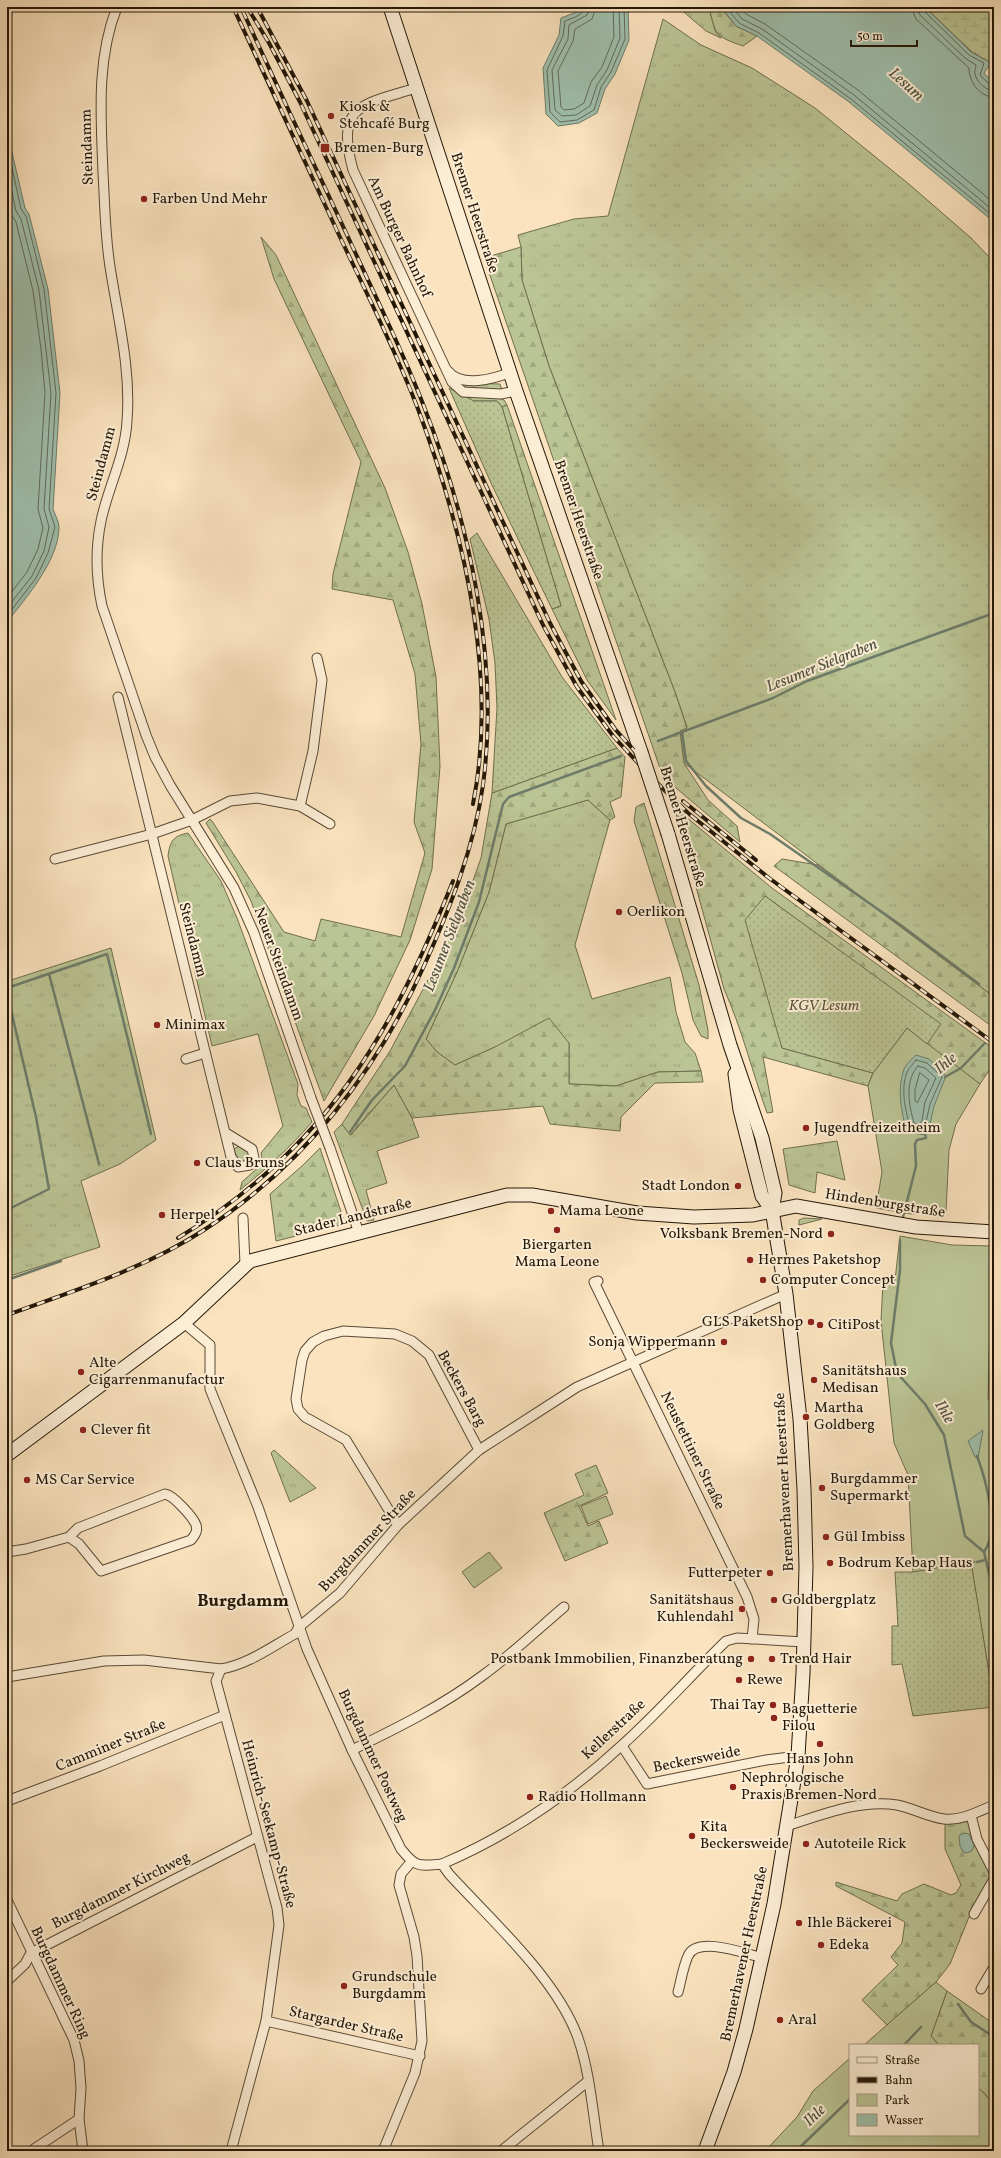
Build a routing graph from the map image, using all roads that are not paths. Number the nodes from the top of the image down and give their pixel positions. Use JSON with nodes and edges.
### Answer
{"nodes":[{"id":1,"x":118,"y":7,"type":"edge"},
{"id":2,"x":390,"y":7,"type":"edge"},
{"id":3,"x":416,"y":88,"type":"junction"},
{"id":4,"x":444,"y":365,"type":"junction"},
{"id":5,"x":511,"y":372,"type":"junction"},
{"id":6,"x":516,"y":391,"type":"junction"},
{"id":7,"x":317,"y":658,"type":"dead end"},
{"id":8,"x":118,"y":697,"type":"dead end"},
{"id":9,"x":300,"y":806,"type":"junction"},
{"id":10,"x":192,"y":820,"type":"junction"},
{"id":11,"x":330,"y":824,"type":"dead end"},
{"id":12,"x":152,"y":834,"type":"junction"},
{"id":13,"x":55,"y":859,"type":"dead end"},
{"id":14,"x":205,"y":1053,"type":"junction"},
{"id":15,"x":186,"y":1059,"type":"dead end"},
{"id":16,"x":226,"y":1133,"type":"dead end"},
{"id":17,"x":772,"y":1210,"type":"junction"},
{"id":18,"x":243,"y":1218,"type":"dead end"},
{"id":19,"x":994,"y":1232,"type":"edge"},
{"id":20,"x":359,"y":1233,"type":"junction"},
{"id":21,"x":245,"y":1264,"type":"junction"},
{"id":22,"x":598,"y":1281,"type":"dead end"},
{"id":23,"x":786,"y":1294,"type":"junction"},
{"id":24,"x":184,"y":1323,"type":"junction"},
{"id":25,"x":633,"y":1362,"type":"junction"},
{"id":26,"x":479,"y":1450,"type":"junction"},
{"id":27,"x":7,"y":1455,"type":"edge"},
{"id":28,"x":398,"y":1525,"type":"junction"},
{"id":29,"x":69,"y":1537,"type":"junction"},
{"id":30,"x":7,"y":1552,"type":"edge"},
{"id":31,"x":564,"y":1607,"type":"dead end"},
{"id":32,"x":299,"y":1627,"type":"junction"},
{"id":33,"x":752,"y":1639,"type":"junction"},
{"id":34,"x":804,"y":1642,"type":"junction"},
{"id":35,"x":221,"y":1669,"type":"junction"},
{"id":36,"x":7,"y":1677,"type":"edge"},
{"id":37,"x":225,"y":1715,"type":"junction"},
{"id":38,"x":622,"y":1746,"type":"junction"},
{"id":39,"x":352,"y":1750,"type":"junction"},
{"id":40,"x":798,"y":1756,"type":"junction"},
{"id":41,"x":7,"y":1801,"type":"edge"},
{"id":42,"x":994,"y":1805,"type":"edge"},
{"id":43,"x":971,"y":1816,"type":"junction"},
{"id":44,"x":787,"y":1826,"type":"junction"},
{"id":45,"x":257,"y":1837,"type":"junction"},
{"id":46,"x":411,"y":1862,"type":"junction"},
{"id":47,"x":442,"y":1864,"type":"junction"},
{"id":48,"x":994,"y":1872,"type":"edge"},
{"id":49,"x":994,"y":1879,"type":"edge"},
{"id":50,"x":7,"y":1900,"type":"edge"},
{"id":51,"x":974,"y":1914,"type":"dead end"},
{"id":52,"x":31,"y":1954,"type":"junction"},
{"id":53,"x":763,"y":1958,"type":"junction"},
{"id":54,"x":994,"y":1967,"type":"edge"},
{"id":55,"x":7,"y":1981,"type":"edge"},
{"id":56,"x":981,"y":1989,"type":"dead end"},
{"id":57,"x":678,"y":1992,"type":"dead end"},
{"id":58,"x":266,"y":2021,"type":"junction"},
{"id":59,"x":420,"y":2056,"type":"junction"},
{"id":60,"x":588,"y":2082,"type":"junction"},
{"id":61,"x":79,"y":2119,"type":"junction"},
{"id":62,"x":31,"y":2151,"type":"edge"},
{"id":63,"x":83,"y":2151,"type":"edge"},
{"id":64,"x":231,"y":2151,"type":"edge"},
{"id":65,"x":383,"y":2151,"type":"edge"},
{"id":66,"x":501,"y":2151,"type":"edge"},
{"id":67,"x":599,"y":2151,"type":"edge"},
{"id":68,"x":706,"y":2151,"type":"edge"}],
"edges":[{"from":1,"to":10,"type":"street","name":"Steindamm"},
{"from":2,"to":3,"type":"main road","name":"Bremer Heerstraße"},
{"from":3,"to":4,"type":"street","name":"Am Burger Bahnhof"},
{"from":3,"to":5,"type":"main road","name":"Bremer Heerstraße"},
{"from":4,"to":5,"type":"street","name":"Am Burger Bahnhof"},
{"from":4,"to":6,"type":"street","name":"Am Burger Bahnhof"},
{"from":5,"to":6,"type":"main road","name":"Bremer Heerstraße"},
{"from":6,"to":17,"type":"main road","name":"Bremer Heerstraße","bridge":true},
{"from":7,"to":9,"type":"street"},
{"from":8,"to":12,"type":"street","name":"Steindamm"},
{"from":9,"to":10,"type":"street"},
{"from":9,"to":11,"type":"street"},
{"from":10,"to":12,"type":"street"},
{"from":10,"to":20,"type":"street","name":"Neuer Steindamm","bridge":true},
{"from":12,"to":13,"type":"street"},
{"from":12,"to":14,"type":"street","name":"Steindamm"},
{"from":14,"to":15,"type":"street"},
{"from":14,"to":16,"type":"street","name":"Steindamm"},
{"from":17,"to":19,"type":"main road","name":"Hindenburgstraße"},
{"from":17,"to":20,"type":"main road","name":"Stader Landstraße"},
{"from":17,"to":23,"type":"main road","name":"Bremerhavener Heerstraße"},
{"from":18,"to":21,"type":"street"},
{"from":20,"to":21,"type":"main road","name":"Stader Landstraße"},
{"from":21,"to":24,"type":"main road","name":"Stader Landstraße"},
{"from":22,"to":25,"type":"street","name":"Neustettiner Straße"},
{"from":23,"to":25,"type":"street","name":"Burgdammer Straße"},
{"from":23,"to":34,"type":"main road","name":"Bremerhavener Heerstraße"},
{"from":24,"to":27,"type":"main road","name":"Stader Landstraße"},
{"from":24,"to":32,"type":"street","name":"Burgdammer Postweg"},
{"from":25,"to":26,"type":"street","name":"Burgdammer Straße"},
{"from":25,"to":33,"type":"street","name":"Neustettiner Straße"},
{"from":26,"to":28,"type":"street","name":"Burgdammer Straße"},
{"from":26,"to":28,"type":"street","name":"Beckers Barg"},
{"from":28,"to":32,"type":"street","name":"Burgdammer Straße"},
{"from":29,"to":29,"type":"street"},
{"from":29,"to":30,"type":"street"},
{"from":31,"to":39,"type":"street"},
{"from":32,"to":35,"type":"street","name":"Burgdammer Straße"},
{"from":32,"to":39,"type":"street","name":"Burgdammer Postweg"},
{"from":33,"to":34,"type":"street","name":"Kellerstraße"},
{"from":33,"to":38,"type":"street","name":"Kellerstraße"},
{"from":34,"to":40,"type":"main road","name":"Bremerhavener Heerstraße"},
{"from":35,"to":36,"type":"street","name":"Burgdammer Straße"},
{"from":35,"to":37,"type":"street","name":"Heinrich-Seekamp-Straße"},
{"from":37,"to":41,"type":"street","name":"Camminer Straße"},
{"from":37,"to":45,"type":"street","name":"Heinrich-Seekamp-Straße"},
{"from":38,"to":40,"type":"street","name":"Beckersweide"},
{"from":38,"to":47,"type":"street","name":"Kellerstraße"},
{"from":39,"to":46,"type":"street","name":"Burgdammer Postweg"},
{"from":40,"to":44,"type":"main road","name":"Bremerhavener Heerstraße"},
{"from":42,"to":43,"type":"street"},
{"from":43,"to":44,"type":"street"},
{"from":43,"to":48,"type":"street"},
{"from":44,"to":53,"type":"main road","name":"Bremerhavener Heerstraße"},
{"from":45,"to":52,"type":"street","name":"Burgdammer Kirchweg"},
{"from":45,"to":58,"type":"street","name":"Heinrich-Seekamp-Straße"},
{"from":46,"to":47,"type":"street"},
{"from":46,"to":59,"type":"street"},
{"from":47,"to":60,"type":"street"},
{"from":49,"to":51,"type":"street"},
{"from":50,"to":52,"type":"street","name":"Burgdammer Ring"},
{"from":52,"to":55,"type":"street","name":"Burgdammer Kirchweg"},
{"from":52,"to":61,"type":"street","name":"Burgdammer Ring"},
{"from":53,"to":57,"type":"street"},
{"from":53,"to":68,"type":"main road","name":"Bremerhavener Heerstraße"},
{"from":54,"to":56,"type":"street"},
{"from":58,"to":59,"type":"street","name":"Stargarder Straße"},
{"from":58,"to":64,"type":"street","name":"Heinrich-Seekamp-Straße"},
{"from":59,"to":65,"type":"street"},
{"from":60,"to":66,"type":"street"},
{"from":60,"to":67,"type":"street"},
{"from":61,"to":62,"type":"street"},
{"from":61,"to":63,"type":"street","name":"Burgdammer Ring"}]}
